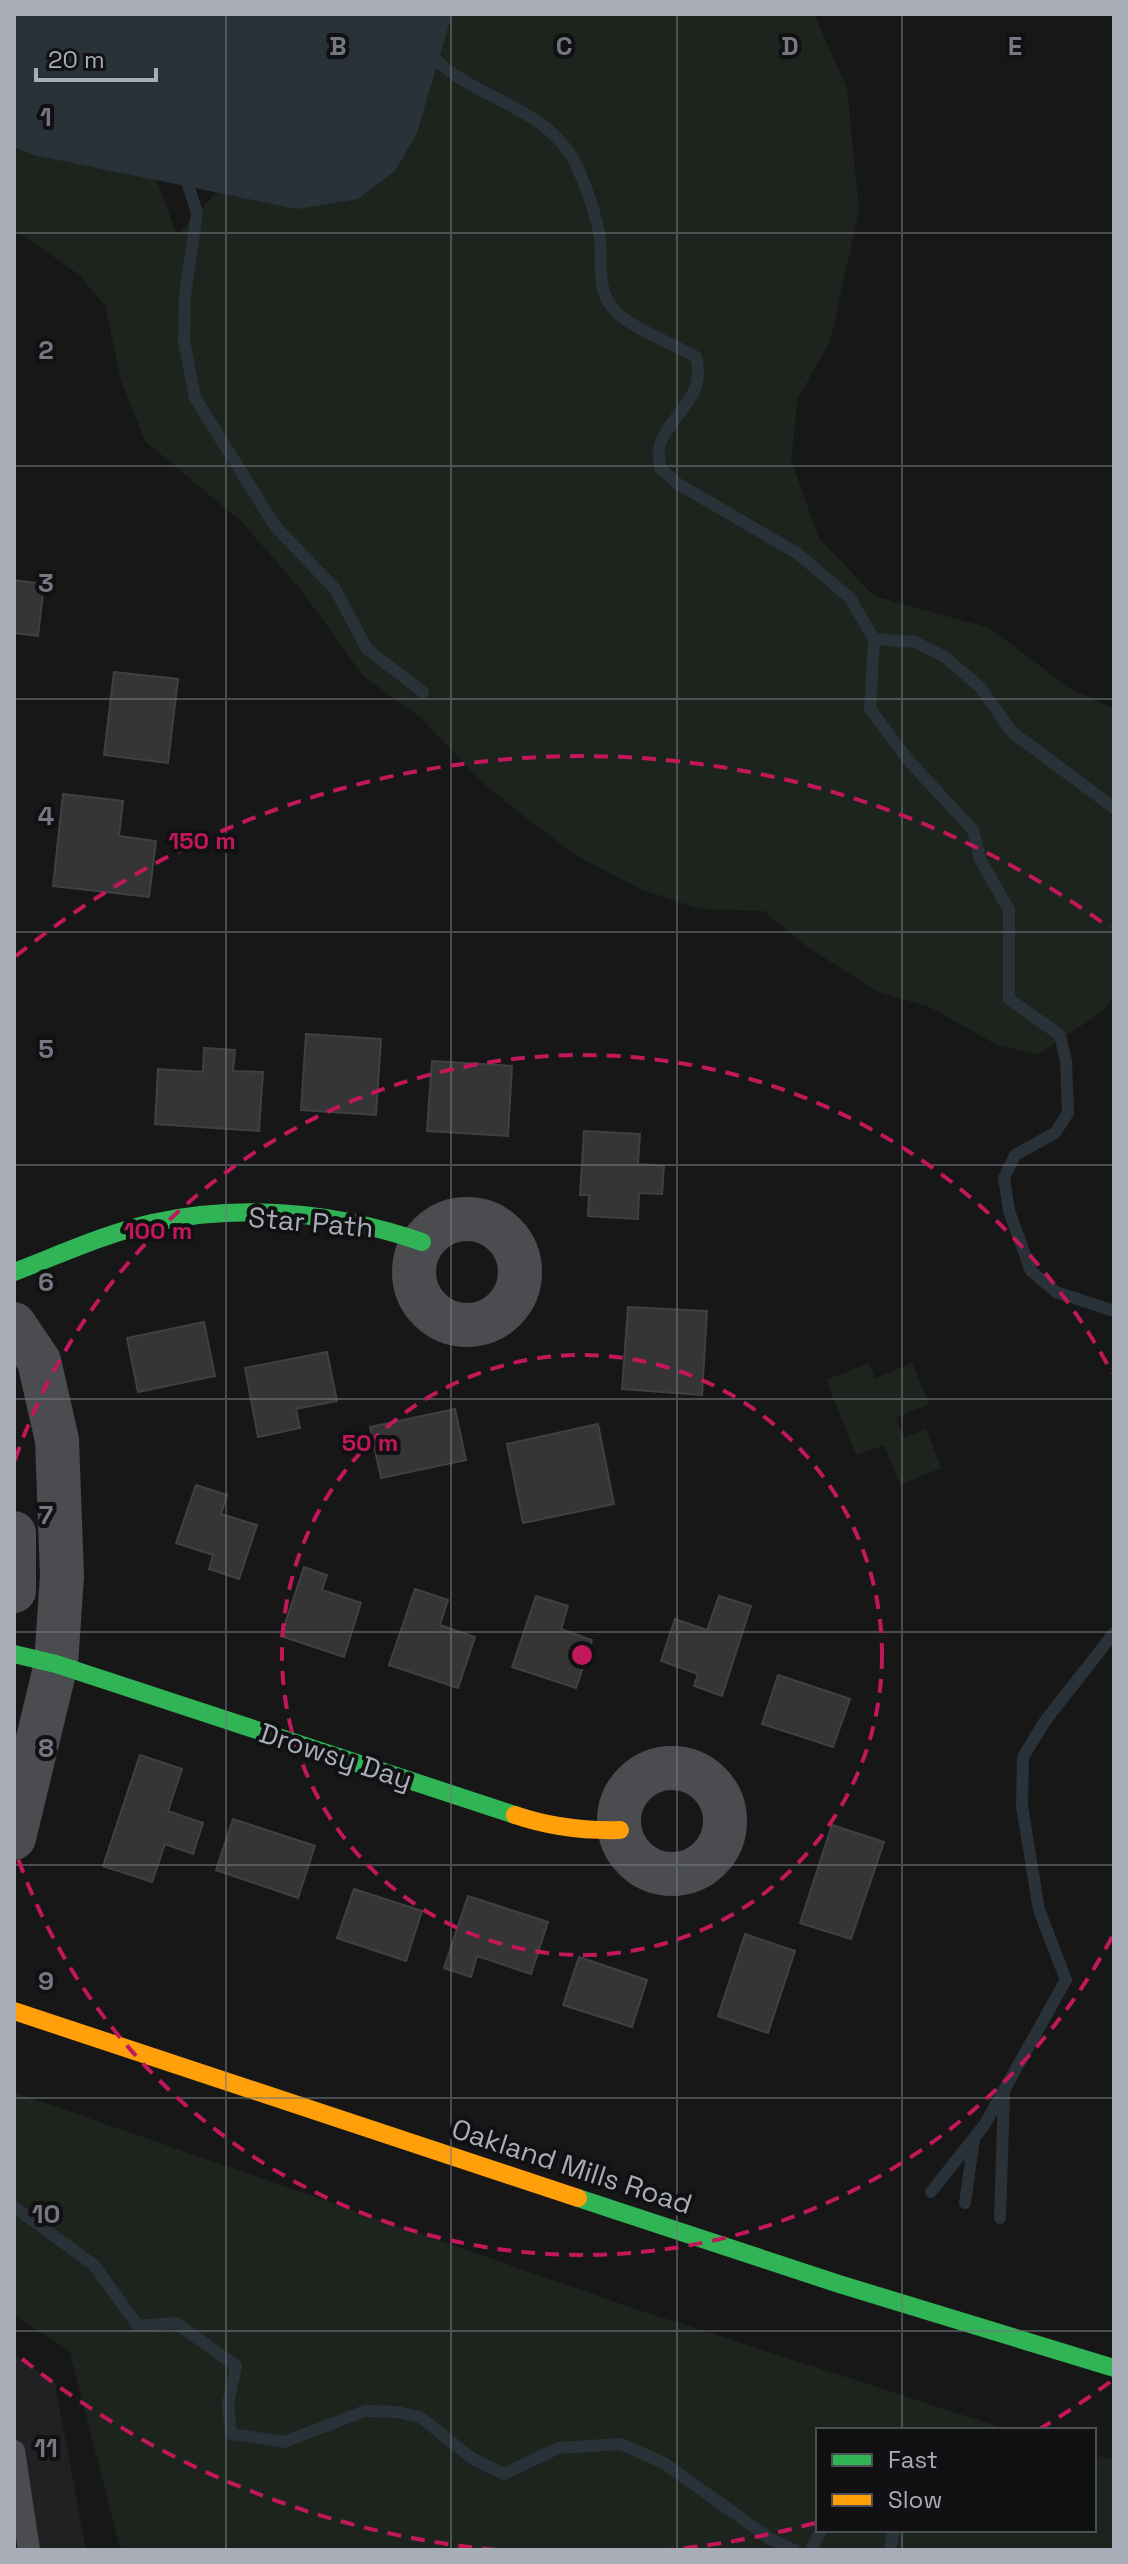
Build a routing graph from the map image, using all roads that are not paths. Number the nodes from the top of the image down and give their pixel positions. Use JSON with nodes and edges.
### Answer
{"nodes":[{"id":1,"x":422,"y":1242,"type":"dead end"},
{"id":2,"x":14,"y":1272,"type":"edge"},
{"id":3,"x":14,"y":1324,"type":"edge"},
{"id":4,"x":14,"y":1533,"type":"edge"},
{"id":5,"x":14,"y":1591,"type":"edge"},
{"id":6,"x":14,"y":1654,"type":"edge"},
{"id":7,"x":56,"y":1664,"type":"junction"},
{"id":8,"x":620,"y":1830,"type":"dead end"},
{"id":9,"x":14,"y":1838,"type":"edge"},
{"id":10,"x":14,"y":2011,"type":"edge"},
{"id":11,"x":1114,"y":2368,"type":"edge"},
{"id":12,"x":14,"y":2451,"type":"edge"},
{"id":13,"x":29,"y":2550,"type":"edge"}],
"edges":[{"from":1,"to":2,"type":"street","name":"Star Path"},
{"from":3,"to":7,"type":"street"},
{"from":4,"to":5,"type":"street"},
{"from":6,"to":7,"type":"street","name":"Drowsy Day"},
{"from":7,"to":8,"type":"street","name":"Drowsy Day"},
{"from":7,"to":9,"type":"street"},
{"from":10,"to":11,"type":"street","name":"Oakland Mills Road"},
{"from":12,"to":13,"type":"lane"}]}
